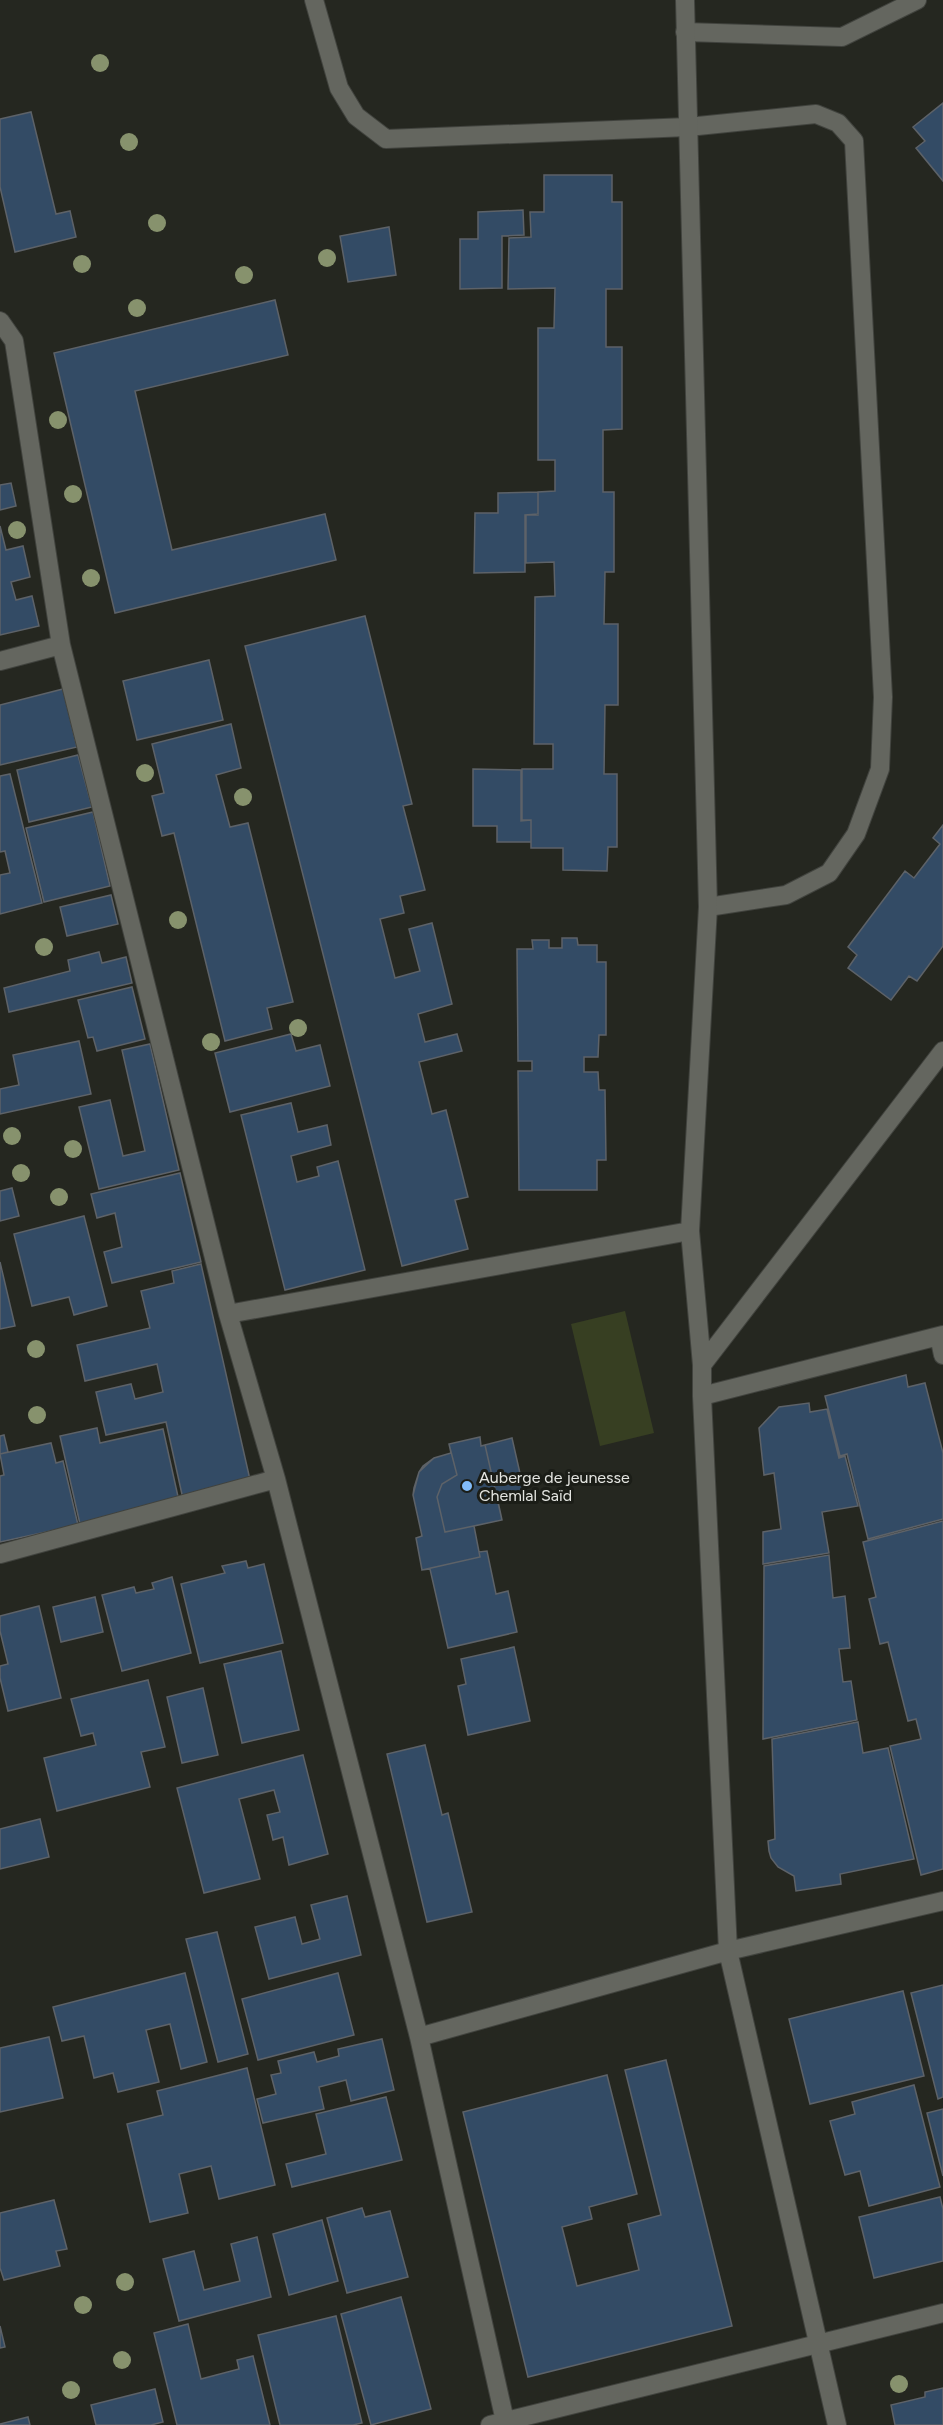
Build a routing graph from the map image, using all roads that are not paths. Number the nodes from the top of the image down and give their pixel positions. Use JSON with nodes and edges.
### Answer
{"nodes":[{"id":1,"x":314,"y":0,"type":"edge"},
{"id":2,"x":685,"y":0,"type":"edge"},
{"id":3,"x":917,"y":0,"type":"edge"},
{"id":4,"x":685,"y":32,"type":"junction"},
{"id":5,"x":688,"y":128,"type":"junction"},
{"id":6,"x":0,"y":321,"type":"edge"},
{"id":7,"x":61,"y":645,"type":"junction"},
{"id":8,"x":0,"y":661,"type":"edge"},
{"id":9,"x":708,"y":907,"type":"junction"},
{"id":10,"x":943,"y":1051,"type":"edge"},
{"id":11,"x":690,"y":1231,"type":"junction"},
{"id":12,"x":228,"y":1314,"type":"junction"},
{"id":13,"x":941,"y":1335,"type":"edge"},
{"id":14,"x":943,"y":1355,"type":"edge"},
{"id":15,"x":702,"y":1365,"type":"junction"},
{"id":16,"x":702,"y":1396,"type":"junction"},
{"id":17,"x":276,"y":1479,"type":"junction"},
{"id":18,"x":0,"y":1554,"type":"edge"},
{"id":19,"x":943,"y":1901,"type":"edge"},
{"id":20,"x":728,"y":1951,"type":"junction"},
{"id":21,"x":419,"y":2037,"type":"junction"},
{"id":22,"x":943,"y":2313,"type":"edge"},
{"id":23,"x":819,"y":2346,"type":"junction"},
{"id":24,"x":497,"y":2423,"type":"edge"},
{"id":25,"x":837,"y":2425,"type":"edge"}],
"edges":[{"from":1,"to":5,"type":"street"},
{"from":2,"to":4,"type":"street"},
{"from":3,"to":4,"type":"street"},
{"from":4,"to":5,"type":"street"},
{"from":5,"to":9,"type":"street"},
{"from":5,"to":9,"type":"street"},
{"from":6,"to":7,"type":"street"},
{"from":7,"to":8,"type":"street"},
{"from":7,"to":12,"type":"street"},
{"from":9,"to":11,"type":"street"},
{"from":10,"to":15,"type":"street"},
{"from":11,"to":12,"type":"street"},
{"from":11,"to":15,"type":"street"},
{"from":12,"to":17,"type":"street"},
{"from":13,"to":14,"type":"street"},
{"from":13,"to":16,"type":"street"},
{"from":15,"to":16,"type":"street"},
{"from":16,"to":20,"type":"street"},
{"from":17,"to":18,"type":"street"},
{"from":17,"to":21,"type":"street"},
{"from":19,"to":20,"type":"street"},
{"from":20,"to":21,"type":"street"},
{"from":20,"to":23,"type":"street"},
{"from":21,"to":24,"type":"street"},
{"from":22,"to":23,"type":"street"},
{"from":23,"to":24,"type":"street"},
{"from":23,"to":25,"type":"street"}]}
